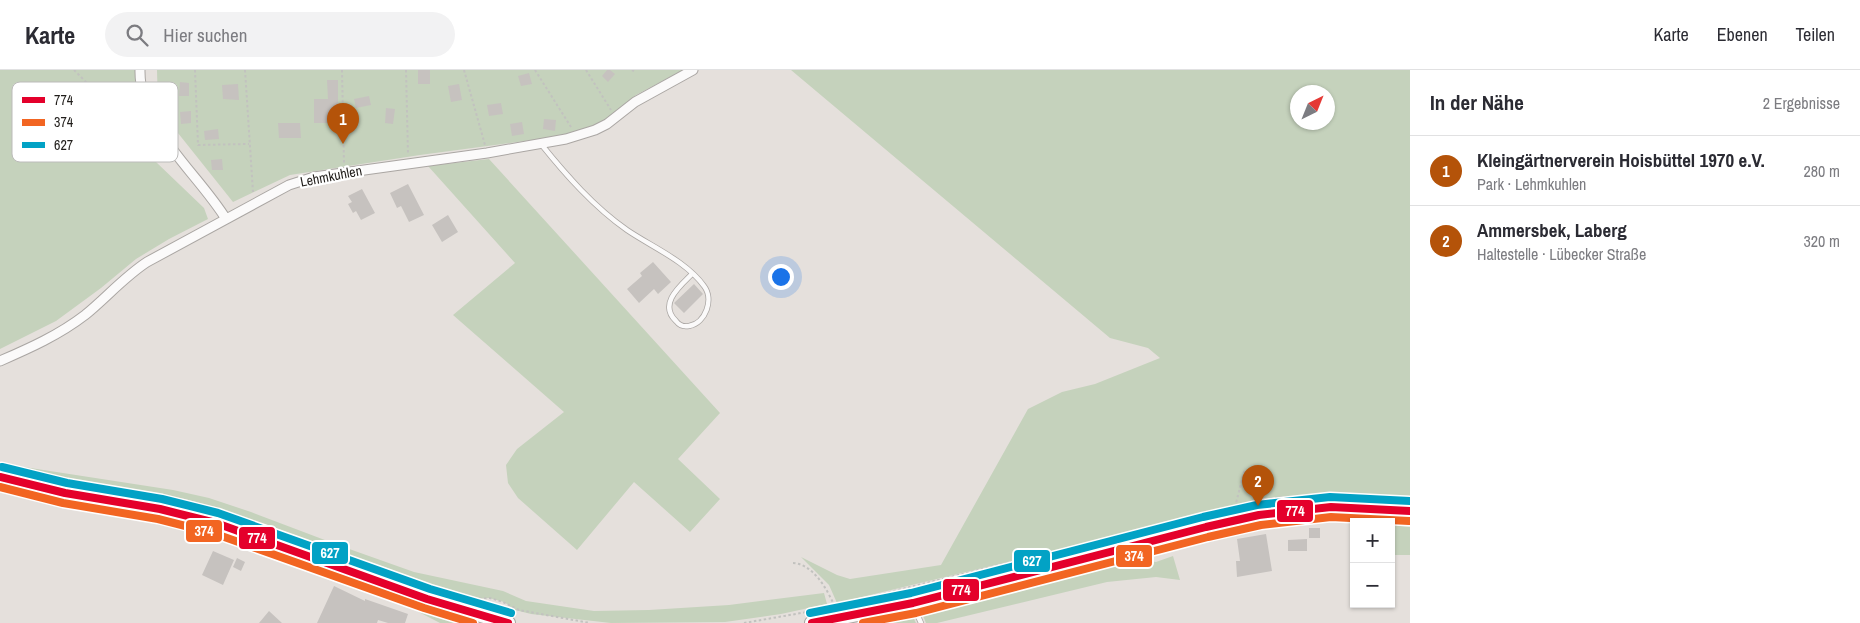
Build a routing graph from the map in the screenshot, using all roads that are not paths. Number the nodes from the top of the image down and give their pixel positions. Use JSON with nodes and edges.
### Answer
{"nodes":[{"id":1,"x":693,"y":70,"type":"edge"},
{"id":2,"x":540,"y":143,"type":"junction"},
{"id":3,"x":178,"y":154,"type":"edge"},
{"id":4,"x":226,"y":219,"type":"junction"},
{"id":5,"x":692,"y":274,"type":"junction"},
{"id":6,"x":0,"y":361,"type":"edge"},
{"id":7,"x":0,"y":477,"type":"edge"},
{"id":8,"x":1410,"y":511,"type":"edge"},
{"id":9,"x":913,"y":603,"type":"junction"},
{"id":10,"x":508,"y":623,"type":"edge"},
{"id":11,"x":812,"y":623,"type":"edge"},
{"id":12,"x":920,"y":623,"type":"edge"}],
"edges":[{"from":1,"to":2,"type":"street","name":"Lehmkuhlen"},
{"from":2,"to":4,"type":"street","name":"Lehmkuhlen"},
{"from":2,"to":5,"type":"lane"},
{"from":3,"to":4,"type":"street"},
{"from":4,"to":6,"type":"street","name":"Lehmkuhlen"},
{"from":5,"to":5,"type":"lane"},
{"from":7,"to":10,"type":"main road"},
{"from":8,"to":9,"type":"main road"},
{"from":9,"to":11,"type":"main road"},
{"from":9,"to":12,"type":"lane"}]}
